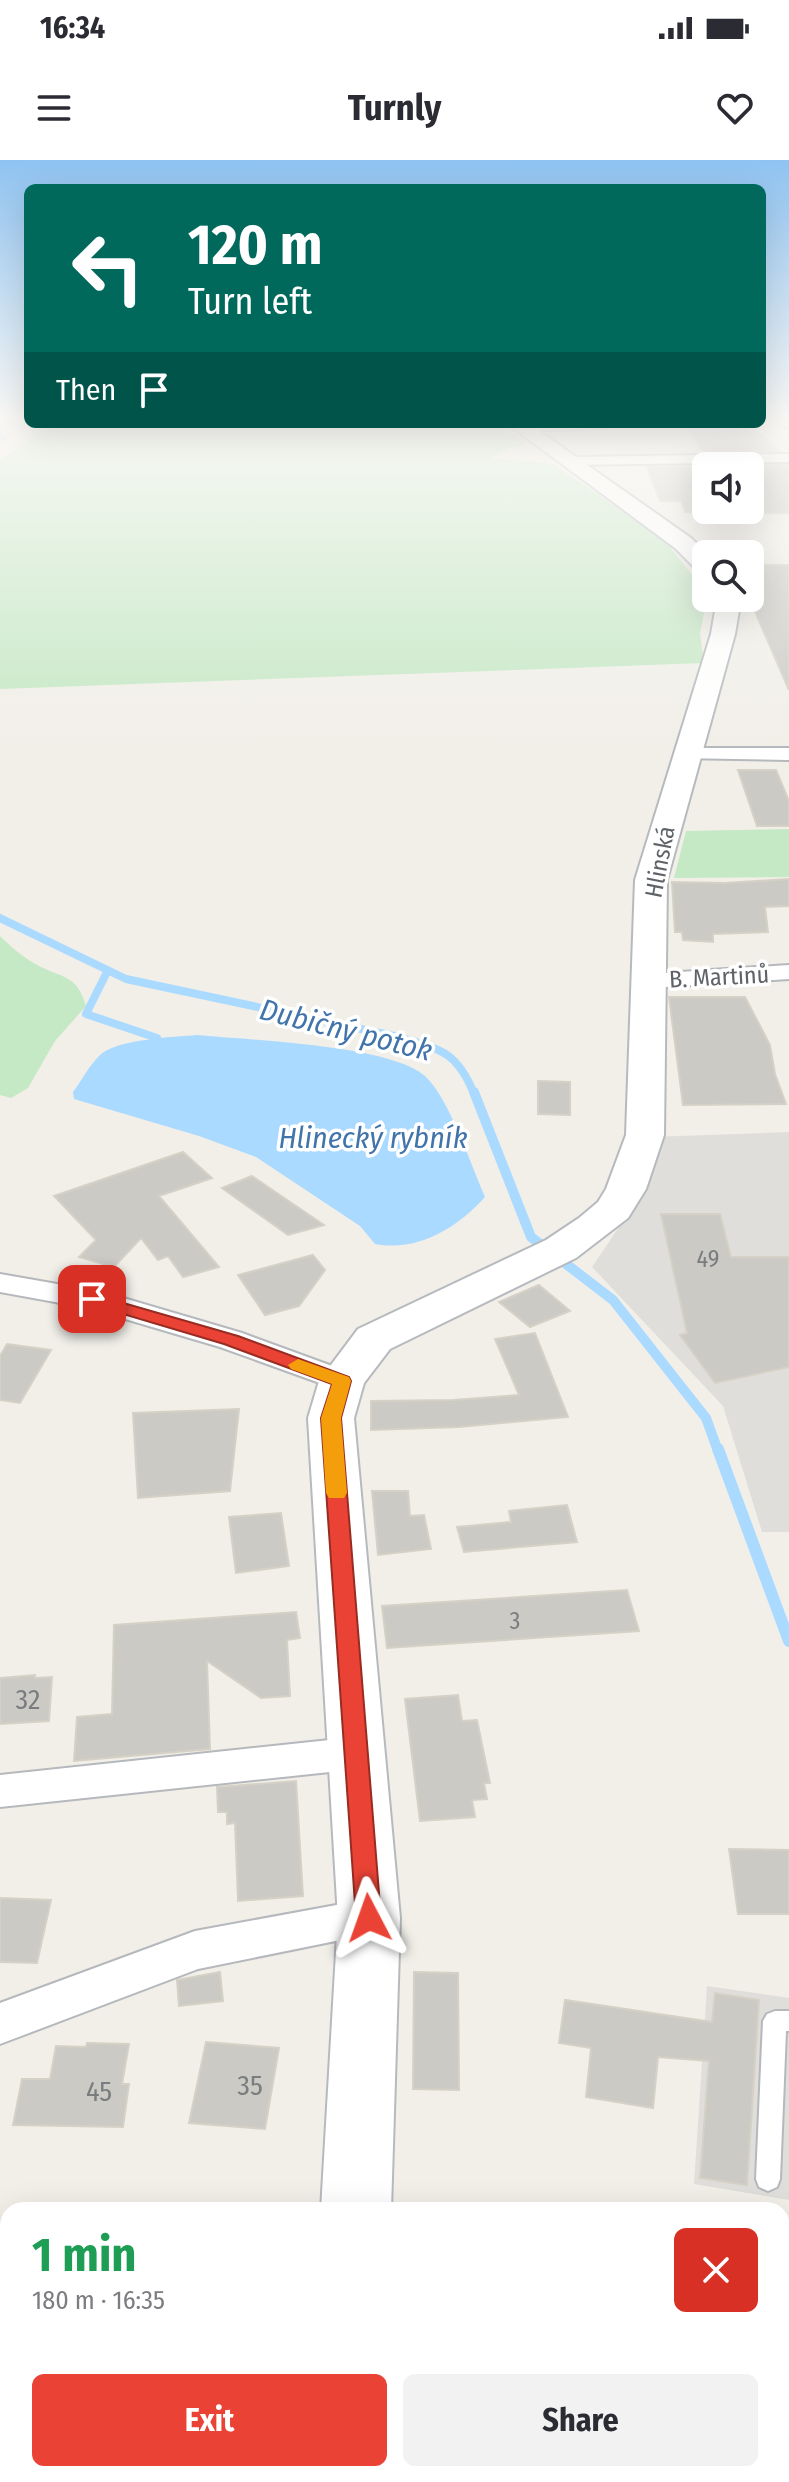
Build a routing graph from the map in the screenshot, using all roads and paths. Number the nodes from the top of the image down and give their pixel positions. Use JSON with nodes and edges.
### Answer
{"nodes":[{"id":1,"x":663,"y":528,"type":"edge"},
{"id":2,"x":692,"y":552,"type":"edge"},
{"id":3,"x":727,"y":612,"type":"edge"},
{"id":4,"x":686,"y":754,"type":"junction"},
{"id":5,"x":789,"y":754,"type":"edge"},
{"id":6,"x":789,"y":972,"type":"edge"},
{"id":7,"x":650,"y":981,"type":"junction"},
{"id":8,"x":0,"y":1283,"type":"edge"},
{"id":9,"x":342,"y":1381,"type":"junction"},
{"id":10,"x":358,"y":1753,"type":"junction"},
{"id":11,"x":0,"y":1791,"type":"edge"},
{"id":12,"x":369,"y":1918,"type":"junction"},
{"id":13,"x":789,"y":2021,"type":"edge"},
{"id":14,"x":0,"y":2024,"type":"edge"},
{"id":15,"x":768,"y":2179,"type":"dead end"},
{"id":16,"x":356,"y":2202,"type":"edge"}],
"edges":[{"from":1,"to":2,"type":"street"},
{"from":3,"to":4,"type":"street","name":"Hlinská"},
{"from":4,"to":5,"type":"street"},
{"from":4,"to":7,"type":"street","name":"Hlinská"},
{"from":6,"to":7,"type":"street","name":"B. Martinů"},
{"from":7,"to":9,"type":"street","name":"Hlinská"},
{"from":8,"to":9,"type":"street"},
{"from":9,"to":10,"type":"street"},
{"from":10,"to":11,"type":"street"},
{"from":10,"to":12,"type":"street"},
{"from":12,"to":14,"type":"street"},
{"from":12,"to":16,"type":"street"},
{"from":13,"to":15,"type":"lane"}]}
